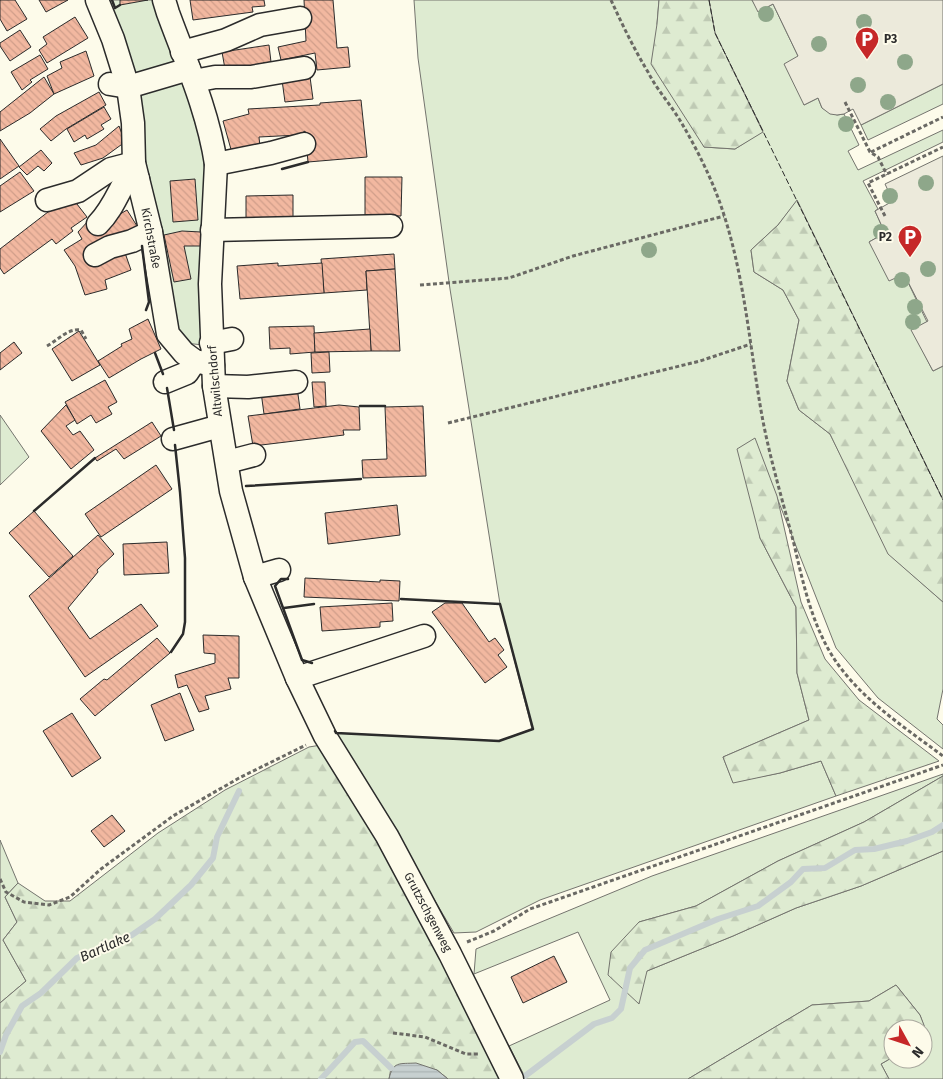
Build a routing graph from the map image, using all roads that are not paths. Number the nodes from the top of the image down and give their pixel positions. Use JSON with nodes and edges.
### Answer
{"nodes":[{"id":1,"x":164,"y":0,"type":"edge"},
{"id":2,"x":93,"y":2,"type":"edge"},
{"id":3,"x":300,"y":18,"type":"dead end"},
{"id":4,"x":188,"y":67,"type":"junction"},
{"id":5,"x":304,"y":68,"type":"dead end"},
{"id":6,"x":119,"y":86,"type":"junction"},
{"id":7,"x":304,"y":144,"type":"dead end"},
{"id":8,"x":216,"y":164,"type":"junction"},
{"id":9,"x":136,"y":171,"type":"junction"},
{"id":10,"x":47,"y":200,"type":"dead end"},
{"id":11,"x":98,"y":224,"type":"dead end"},
{"id":12,"x":391,"y":226,"type":"dead end"},
{"id":13,"x":212,"y":230,"type":"junction"},
{"id":14,"x":151,"y":232,"type":"junction"},
{"id":15,"x":95,"y":255,"type":"dead end"},
{"id":16,"x":213,"y":359,"type":"junction"},
{"id":17,"x":165,"y":382,"type":"dead end"},
{"id":18,"x":296,"y":382,"type":"dead end"},
{"id":19,"x":220,"y":426,"type":"junction"},
{"id":20,"x":173,"y":439,"type":"dead end"},
{"id":21,"x":254,"y":456,"type":"dead end"},
{"id":22,"x":227,"y":462,"type":"junction"},
{"id":23,"x":279,"y":570,"type":"dead end"},
{"id":24,"x":255,"y":577,"type":"junction"},
{"id":25,"x":424,"y":636,"type":"dead end"},
{"id":26,"x":297,"y":678,"type":"junction"},
{"id":27,"x":329,"y":743,"type":"joint"},
{"id":28,"x":511,"y":1077,"type":"edge"}],
"edges":[{"from":1,"to":4,"type":"street","name":"Altwilschdorf"},
{"from":2,"to":6,"type":"street","name":"Kirchstraße"},
{"from":3,"to":4,"type":"street"},
{"from":4,"to":5,"type":"street"},
{"from":4,"to":6,"type":"street"},
{"from":4,"to":8,"type":"street","name":"Altwilschdorf"},
{"from":6,"to":9,"type":"street","name":"Kirchstraße"},
{"from":7,"to":8,"type":"street"},
{"from":8,"to":13,"type":"street","name":"Altwilschdorf"},
{"from":9,"to":10,"type":"street"},
{"from":9,"to":11,"type":"street"},
{"from":9,"to":14,"type":"street","name":"Kirchstraße"},
{"from":12,"to":13,"type":"street"},
{"from":13,"to":16,"type":"street","name":"Altwilschdorf"},
{"from":14,"to":15,"type":"street"},
{"from":14,"to":16,"type":"street","name":"Kirchstraße"},
{"from":16,"to":17,"type":"street"},
{"from":16,"to":18,"type":"street"},
{"from":16,"to":19,"type":"street","name":"Altwilschdorf"},
{"from":19,"to":20,"type":"street"},
{"from":19,"to":22,"type":"street","name":"Altwilschdorf"},
{"from":21,"to":22,"type":"street"},
{"from":22,"to":24,"type":"street","name":"Altwilschdorf"},
{"from":23,"to":24,"type":"street"},
{"from":24,"to":26,"type":"street","name":"Altwilschdorf"},
{"from":25,"to":26,"type":"street"},
{"from":26,"to":27,"type":"street","name":"Altwilschdorf"},
{"from":27,"to":28,"type":"street","name":"Grutzschgenweg"}]}
